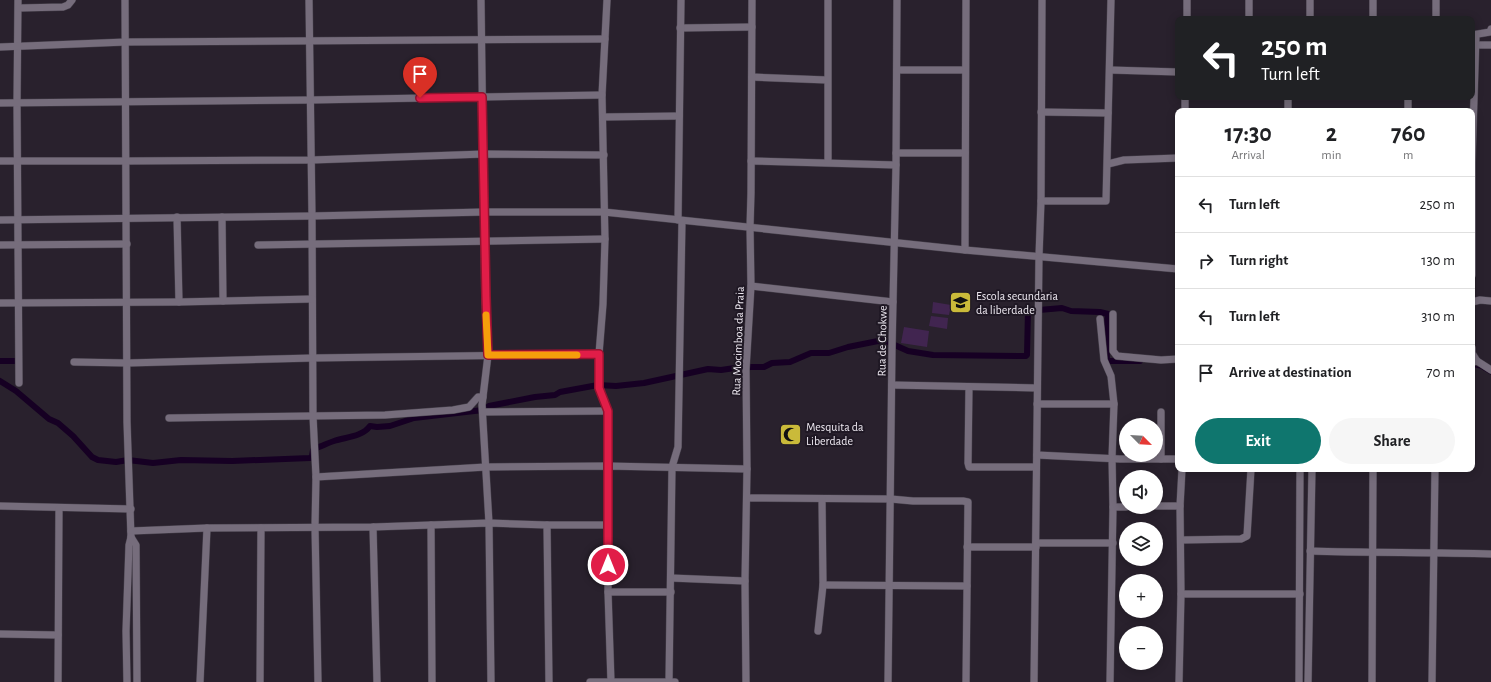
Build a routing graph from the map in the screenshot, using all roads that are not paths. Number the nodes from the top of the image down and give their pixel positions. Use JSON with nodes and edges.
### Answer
{"nodes":[{"id":1,"x":72,"y":0,"type":"edge"},
{"id":2,"x":125,"y":0,"type":"edge"},
{"id":3,"x":309,"y":0,"type":"edge"},
{"id":4,"x":481,"y":0,"type":"edge"},
{"id":5,"x":607,"y":0,"type":"edge"},
{"id":6,"x":682,"y":0,"type":"edge"},
{"id":7,"x":752,"y":0,"type":"edge"},
{"id":8,"x":828,"y":0,"type":"edge"},
{"id":9,"x":897,"y":0,"type":"edge"},
{"id":10,"x":966,"y":0,"type":"edge"},
{"id":11,"x":1042,"y":0,"type":"edge"},
{"id":12,"x":1111,"y":0,"type":"edge"},
{"id":13,"x":1187,"y":0,"type":"edge"},
{"id":14,"x":1249,"y":0,"type":"edge"},
{"id":15,"x":1310,"y":0,"type":"edge"},
{"id":16,"x":1373,"y":0,"type":"edge"},
{"id":17,"x":1436,"y":0,"type":"edge"},
{"id":18,"x":18,"y":4,"type":"edge"},
{"id":19,"x":1187,"y":16,"type":"edge"},
{"id":20,"x":1249,"y":16,"type":"edge"},
{"id":21,"x":1310,"y":16,"type":"edge"},
{"id":22,"x":1373,"y":16,"type":"edge"},
{"id":23,"x":1436,"y":16,"type":"edge"},
{"id":24,"x":752,"y":27,"type":"junction"},
{"id":25,"x":680,"y":28,"type":"junction"},
{"id":26,"x":1491,"y":29,"type":"edge"},
{"id":27,"x":1475,"y":35,"type":"edge"},
{"id":28,"x":605,"y":39,"type":"junction"},
{"id":29,"x":483,"y":40,"type":"junction"},
{"id":30,"x":126,"y":42,"type":"junction"},
{"id":31,"x":310,"y":42,"type":"junction"},
{"id":32,"x":1475,"y":45,"type":"edge"},
{"id":33,"x":1491,"y":45,"type":"edge"},
{"id":34,"x":0,"y":47,"type":"edge"},
{"id":35,"x":18,"y":47,"type":"junction"},
{"id":36,"x":897,"y":70,"type":"junction"},
{"id":37,"x":965,"y":70,"type":"junction"},
{"id":38,"x":1110,"y":70,"type":"junction"},
{"id":39,"x":1175,"y":72,"type":"edge"},
{"id":40,"x":752,"y":77,"type":"junction"},
{"id":41,"x":827,"y":80,"type":"junction"},
{"id":42,"x":602,"y":95,"type":"junction"},
{"id":43,"x":482,"y":97,"type":"junction"},
{"id":44,"x":311,"y":100,"type":"junction"},
{"id":45,"x":126,"y":101,"type":"junction"},
{"id":46,"x":0,"y":103,"type":"edge"},
{"id":47,"x":17,"y":103,"type":"junction"},
{"id":48,"x":1042,"y":112,"type":"junction"},
{"id":49,"x":1108,"y":113,"type":"junction"},
{"id":50,"x":680,"y":116,"type":"junction"},
{"id":51,"x":602,"y":117,"type":"junction"},
{"id":52,"x":896,"y":153,"type":"junction"},
{"id":53,"x":965,"y":153,"type":"junction"},
{"id":54,"x":484,"y":154,"type":"junction"},
{"id":55,"x":604,"y":155,"type":"junction"},
{"id":56,"x":1175,"y":158,"type":"edge"},
{"id":57,"x":312,"y":160,"type":"junction"},
{"id":58,"x":0,"y":161,"type":"edge"},
{"id":59,"x":17,"y":161,"type":"junction"},
{"id":60,"x":751,"y":161,"type":"junction"},
{"id":61,"x":126,"y":162,"type":"junction"},
{"id":62,"x":828,"y":162,"type":"junction"},
{"id":63,"x":1108,"y":164,"type":"junction"},
{"id":64,"x":896,"y":165,"type":"junction"},
{"id":65,"x":1041,"y":201,"type":"junction"},
{"id":66,"x":484,"y":212,"type":"junction"},
{"id":67,"x":604,"y":212,"type":"junction"},
{"id":68,"x":312,"y":216,"type":"junction"},
{"id":69,"x":177,"y":217,"type":"junction"},
{"id":70,"x":222,"y":217,"type":"junction"},
{"id":71,"x":127,"y":218,"type":"junction"},
{"id":72,"x":19,"y":219,"type":"junction"},
{"id":73,"x":0,"y":220,"type":"edge"},
{"id":74,"x":680,"y":220,"type":"junction"},
{"id":75,"x":750,"y":227,"type":"junction"},
{"id":76,"x":605,"y":239,"type":"junction"},
{"id":77,"x":485,"y":240,"type":"junction"},
{"id":78,"x":894,"y":241,"type":"junction"},
{"id":79,"x":312,"y":243,"type":"junction"},
{"id":80,"x":127,"y":244,"type":"junction"},
{"id":81,"x":0,"y":245,"type":"edge"},
{"id":82,"x":19,"y":245,"type":"junction"},
{"id":83,"x":258,"y":245,"type":"dead end"},
{"id":84,"x":964,"y":250,"type":"junction"},
{"id":85,"x":1039,"y":256,"type":"junction"},
{"id":86,"x":1175,"y":269,"type":"edge"},
{"id":87,"x":751,"y":286,"type":"junction"},
{"id":88,"x":1475,"y":296,"type":"edge"},
{"id":89,"x":312,"y":299,"type":"junction"},
{"id":90,"x":1480,"y":300,"type":"junction"},
{"id":91,"x":223,"y":301,"type":"junction"},
{"id":92,"x":1475,"y":301,"type":"edge"},
{"id":93,"x":1491,"y":301,"type":"edge"},
{"id":94,"x":127,"y":302,"type":"junction"},
{"id":95,"x":178,"y":302,"type":"junction"},
{"id":96,"x":894,"y":302,"type":"junction"},
{"id":97,"x":0,"y":303,"type":"edge"},
{"id":98,"x":18,"y":304,"type":"junction"},
{"id":99,"x":1114,"y":314,"type":"dead end"},
{"id":100,"x":1100,"y":319,"type":"dead end"},
{"id":101,"x":599,"y":354,"type":"junction"},
{"id":102,"x":488,"y":355,"type":"junction"},
{"id":103,"x":313,"y":358,"type":"junction"},
{"id":104,"x":1175,"y":359,"type":"edge"},
{"id":105,"x":74,"y":362,"type":"dead end"},
{"id":106,"x":1475,"y":362,"type":"edge"},
{"id":107,"x":128,"y":363,"type":"junction"},
{"id":108,"x":1491,"y":370,"type":"edge"},
{"id":109,"x":19,"y":383,"type":"dead end"},
{"id":110,"x":892,"y":385,"type":"junction"},
{"id":111,"x":969,"y":387,"type":"junction"},
{"id":112,"x":1037,"y":388,"type":"junction"},
{"id":113,"x":483,"y":397,"type":"junction"},
{"id":114,"x":1037,"y":404,"type":"junction"},
{"id":115,"x":1114,"y":404,"type":"junction"},
{"id":116,"x":608,"y":411,"type":"junction"},
{"id":117,"x":483,"y":412,"type":"junction"},
{"id":118,"x":1161,"y":412,"type":"dead end"},
{"id":119,"x":312,"y":416,"type":"junction"},
{"id":120,"x":169,"y":418,"type":"dead end"},
{"id":121,"x":1161,"y":418,"type":"edge"},
{"id":122,"x":1037,"y":455,"type":"junction"},
{"id":123,"x":1112,"y":458,"type":"junction"},
{"id":124,"x":1119,"y":458,"type":"edge"},
{"id":125,"x":1163,"y":459,"type":"edge"},
{"id":126,"x":1175,"y":459,"type":"edge"},
{"id":127,"x":608,"y":466,"type":"junction"},
{"id":128,"x":486,"y":467,"type":"junction"},
{"id":129,"x":672,"y":467,"type":"junction"},
{"id":130,"x":1036,"y":467,"type":"junction"},
{"id":131,"x":747,"y":470,"type":"junction"},
{"id":132,"x":1182,"y":472,"type":"edge"},
{"id":133,"x":1251,"y":472,"type":"edge"},
{"id":134,"x":1300,"y":472,"type":"edge"},
{"id":135,"x":1312,"y":472,"type":"edge"},
{"id":136,"x":1373,"y":472,"type":"edge"},
{"id":137,"x":1435,"y":472,"type":"edge"},
{"id":138,"x":316,"y":477,"type":"junction"},
{"id":139,"x":746,"y":498,"type":"junction"},
{"id":140,"x":822,"y":499,"type":"junction"},
{"id":141,"x":891,"y":499,"type":"junction"},
{"id":142,"x":0,"y":506,"type":"edge"},
{"id":143,"x":1163,"y":506,"type":"edge"},
{"id":144,"x":1180,"y":506,"type":"junction"},
{"id":145,"x":1113,"y":507,"type":"junction"},
{"id":146,"x":1119,"y":507,"type":"edge"},
{"id":147,"x":59,"y":509,"type":"junction"},
{"id":148,"x":131,"y":509,"type":"junction"},
{"id":149,"x":489,"y":523,"type":"junction"},
{"id":150,"x":430,"y":525,"type":"junction"},
{"id":151,"x":547,"y":525,"type":"junction"},
{"id":152,"x":608,"y":525,"type":"junction"},
{"id":153,"x":315,"y":527,"type":"junction"},
{"id":154,"x":373,"y":527,"type":"junction"},
{"id":155,"x":208,"y":528,"type":"junction"},
{"id":156,"x":262,"y":528,"type":"junction"},
{"id":157,"x":131,"y":534,"type":"junction"},
{"id":158,"x":1181,"y":540,"type":"junction"},
{"id":159,"x":1113,"y":543,"type":"junction"},
{"id":160,"x":1036,"y":545,"type":"junction"},
{"id":161,"x":967,"y":547,"type":"junction"},
{"id":162,"x":1310,"y":551,"type":"junction"},
{"id":163,"x":1433,"y":552,"type":"junction"},
{"id":164,"x":1372,"y":553,"type":"junction"},
{"id":165,"x":1491,"y":554,"type":"edge"},
{"id":166,"x":671,"y":578,"type":"junction"},
{"id":167,"x":745,"y":580,"type":"junction"},
{"id":168,"x":823,"y":585,"type":"junction"},
{"id":169,"x":890,"y":586,"type":"junction"},
{"id":170,"x":967,"y":586,"type":"junction"},
{"id":171,"x":608,"y":592,"type":"junction"},
{"id":172,"x":671,"y":592,"type":"junction"},
{"id":173,"x":1181,"y":594,"type":"junction"},
{"id":174,"x":1300,"y":594,"type":"junction"},
{"id":175,"x":126,"y":631,"type":"junction"},
{"id":176,"x":136,"y":631,"type":"junction"},
{"id":177,"x":818,"y":632,"type":"dead end"},
{"id":178,"x":0,"y":634,"type":"edge"},
{"id":179,"x":58,"y":635,"type":"junction"},
{"id":180,"x":58,"y":682,"type":"edge"},
{"id":181,"x":127,"y":682,"type":"edge"},
{"id":182,"x":137,"y":682,"type":"edge"},
{"id":183,"x":200,"y":682,"type":"edge"},
{"id":184,"x":260,"y":682,"type":"edge"},
{"id":185,"x":318,"y":682,"type":"edge"},
{"id":186,"x":377,"y":682,"type":"edge"},
{"id":187,"x":432,"y":682,"type":"edge"},
{"id":188,"x":491,"y":682,"type":"edge"},
{"id":189,"x":549,"y":682,"type":"edge"},
{"id":190,"x":590,"y":682,"type":"edge"},
{"id":191,"x":611,"y":682,"type":"edge"},
{"id":192,"x":669,"y":682,"type":"edge"},
{"id":193,"x":675,"y":682,"type":"edge"},
{"id":194,"x":746,"y":682,"type":"edge"},
{"id":195,"x":888,"y":682,"type":"edge"},
{"id":196,"x":966,"y":682,"type":"edge"},
{"id":197,"x":1034,"y":682,"type":"edge"},
{"id":198,"x":1110,"y":682,"type":"edge"},
{"id":199,"x":1179,"y":682,"type":"edge"},
{"id":200,"x":1299,"y":682,"type":"edge"},
{"id":201,"x":1308,"y":682,"type":"edge"},
{"id":202,"x":1372,"y":682,"type":"edge"},
{"id":203,"x":1432,"y":682,"type":"edge"}],
"edges":[{"from":1,"to":18,"type":"street"},
{"from":2,"to":30,"type":"street"},
{"from":3,"to":31,"type":"street"},
{"from":4,"to":29,"type":"street"},
{"from":5,"to":28,"type":"street"},
{"from":6,"to":25,"type":"street"},
{"from":7,"to":24,"type":"street","name":"Rua Mocimboa da Praia"},
{"from":8,"to":41,"type":"street"},
{"from":9,"to":36,"type":"street","name":"Rua de Chokwe"},
{"from":10,"to":37,"type":"street"},
{"from":11,"to":48,"type":"street"},
{"from":12,"to":38,"type":"street"},
{"from":13,"to":19,"type":"street"},
{"from":14,"to":20,"type":"street"},
{"from":15,"to":21,"type":"street"},
{"from":16,"to":22,"type":"street"},
{"from":17,"to":23,"type":"street"},
{"from":18,"to":35,"type":"street"},
{"from":24,"to":25,"type":"street"},
{"from":24,"to":40,"type":"street","name":"Rua Mocimboa da Praia"},
{"from":25,"to":50,"type":"street"},
{"from":26,"to":27,"type":"street"},
{"from":28,"to":29,"type":"street"},
{"from":28,"to":42,"type":"street"},
{"from":29,"to":31,"type":"street"},
{"from":29,"to":43,"type":"street"},
{"from":30,"to":31,"type":"street"},
{"from":30,"to":35,"type":"street"},
{"from":30,"to":45,"type":"street"},
{"from":31,"to":44,"type":"street"},
{"from":32,"to":33,"type":"street"},
{"from":34,"to":35,"type":"street"},
{"from":35,"to":47,"type":"street"},
{"from":36,"to":37,"type":"street"},
{"from":36,"to":52,"type":"street","name":"Rua de Chokwe"},
{"from":37,"to":53,"type":"street"},
{"from":38,"to":39,"type":"street"},
{"from":38,"to":49,"type":"street"},
{"from":40,"to":41,"type":"street"},
{"from":40,"to":60,"type":"street","name":"Rua Mocimboa da Praia"},
{"from":41,"to":62,"type":"street"},
{"from":42,"to":43,"type":"street"},
{"from":42,"to":51,"type":"street"},
{"from":43,"to":44,"type":"street"},
{"from":43,"to":54,"type":"street"},
{"from":44,"to":45,"type":"street"},
{"from":44,"to":57,"type":"street"},
{"from":45,"to":47,"type":"street"},
{"from":45,"to":61,"type":"street"},
{"from":46,"to":47,"type":"street"},
{"from":47,"to":59,"type":"street"},
{"from":48,"to":49,"type":"street"},
{"from":48,"to":65,"type":"street"},
{"from":49,"to":63,"type":"street"},
{"from":50,"to":51,"type":"street"},
{"from":50,"to":74,"type":"street"},
{"from":51,"to":55,"type":"street"},
{"from":52,"to":53,"type":"street"},
{"from":52,"to":64,"type":"street","name":"Rua de Chokwe"},
{"from":53,"to":84,"type":"street"},
{"from":54,"to":55,"type":"street"},
{"from":54,"to":57,"type":"street"},
{"from":54,"to":66,"type":"street"},
{"from":55,"to":67,"type":"street"},
{"from":56,"to":63,"type":"street"},
{"from":57,"to":61,"type":"street"},
{"from":57,"to":68,"type":"street"},
{"from":58,"to":59,"type":"street"},
{"from":59,"to":61,"type":"street"},
{"from":59,"to":72,"type":"street"},
{"from":60,"to":62,"type":"street"},
{"from":60,"to":75,"type":"street","name":"Rua Mocimboa da Praia"},
{"from":61,"to":71,"type":"street"},
{"from":62,"to":64,"type":"street"},
{"from":63,"to":65,"type":"street"},
{"from":64,"to":78,"type":"street","name":"Rua de Chokwe"},
{"from":65,"to":85,"type":"street"},
{"from":66,"to":67,"type":"street"},
{"from":66,"to":68,"type":"street"},
{"from":66,"to":77,"type":"street"},
{"from":67,"to":74,"type":"street"},
{"from":67,"to":76,"type":"street"},
{"from":68,"to":70,"type":"street"},
{"from":68,"to":79,"type":"street"},
{"from":69,"to":70,"type":"street"},
{"from":69,"to":71,"type":"street"},
{"from":69,"to":95,"type":"street"},
{"from":70,"to":91,"type":"street"},
{"from":71,"to":72,"type":"street"},
{"from":71,"to":80,"type":"street"},
{"from":72,"to":73,"type":"street"},
{"from":72,"to":82,"type":"street"},
{"from":74,"to":75,"type":"street"},
{"from":74,"to":129,"type":"street"},
{"from":75,"to":78,"type":"street"},
{"from":75,"to":87,"type":"street","name":"Rua Mocimboa da Praia"},
{"from":76,"to":77,"type":"street"},
{"from":76,"to":101,"type":"street"},
{"from":77,"to":79,"type":"street"},
{"from":77,"to":102,"type":"street"},
{"from":78,"to":84,"type":"street"},
{"from":78,"to":96,"type":"street","name":"Rua de Chokwe"},
{"from":79,"to":83,"type":"street"},
{"from":79,"to":89,"type":"street"},
{"from":80,"to":82,"type":"street"},
{"from":80,"to":94,"type":"street"},
{"from":81,"to":82,"type":"street"},
{"from":82,"to":98,"type":"street"},
{"from":84,"to":85,"type":"street"},
{"from":85,"to":86,"type":"street"},
{"from":85,"to":112,"type":"street"},
{"from":87,"to":96,"type":"street"},
{"from":87,"to":131,"type":"street","name":"Rua Mocimboa da Praia"},
{"from":88,"to":90,"type":"street"},
{"from":89,"to":91,"type":"street"},
{"from":89,"to":103,"type":"street"},
{"from":90,"to":92,"type":"street"},
{"from":90,"to":93,"type":"street"},
{"from":91,"to":95,"type":"street"},
{"from":94,"to":95,"type":"street"},
{"from":94,"to":98,"type":"street"},
{"from":94,"to":107,"type":"street"},
{"from":96,"to":110,"type":"street","name":"Rua de Chokwe"},
{"from":97,"to":98,"type":"street"},
{"from":98,"to":109,"type":"street"},
{"from":99,"to":104,"type":"street"},
{"from":100,"to":115,"type":"street"},
{"from":101,"to":102,"type":"street"},
{"from":101,"to":116,"type":"street"},
{"from":102,"to":103,"type":"street"},
{"from":102,"to":113,"type":"street"},
{"from":103,"to":107,"type":"street"},
{"from":103,"to":119,"type":"street"},
{"from":105,"to":107,"type":"street"},
{"from":106,"to":108,"type":"street"},
{"from":107,"to":148,"type":"street"},
{"from":110,"to":111,"type":"street"},
{"from":110,"to":141,"type":"street","name":"Rua de Chokwe"},
{"from":111,"to":112,"type":"street"},
{"from":111,"to":130,"type":"street"},
{"from":112,"to":114,"type":"street"},
{"from":113,"to":117,"type":"street"},
{"from":113,"to":119,"type":"street"},
{"from":114,"to":115,"type":"street"},
{"from":114,"to":122,"type":"street"},
{"from":115,"to":123,"type":"street"},
{"from":116,"to":117,"type":"street"},
{"from":116,"to":127,"type":"street"},
{"from":117,"to":128,"type":"street"},
{"from":118,"to":121,"type":"street"},
{"from":119,"to":120,"type":"street"},
{"from":119,"to":138,"type":"street"},
{"from":122,"to":123,"type":"street"},
{"from":122,"to":130,"type":"street"},
{"from":123,"to":124,"type":"street"},
{"from":123,"to":145,"type":"street"},
{"from":125,"to":126,"type":"street"},
{"from":127,"to":128,"type":"street"},
{"from":127,"to":129,"type":"street"},
{"from":127,"to":152,"type":"street"},
{"from":128,"to":138,"type":"street"},
{"from":128,"to":149,"type":"street"},
{"from":129,"to":131,"type":"street"},
{"from":129,"to":166,"type":"street"},
{"from":130,"to":160,"type":"street"},
{"from":131,"to":139,"type":"street","name":"Rua Mocimboa da Praia"},
{"from":132,"to":144,"type":"street"},
{"from":133,"to":158,"type":"street"},
{"from":134,"to":174,"type":"street"},
{"from":135,"to":162,"type":"street"},
{"from":136,"to":164,"type":"street"},
{"from":137,"to":163,"type":"street"},
{"from":138,"to":153,"type":"street"},
{"from":139,"to":140,"type":"street"},
{"from":139,"to":167,"type":"street","name":"Rua Mocimboa da Praia"},
{"from":140,"to":141,"type":"street"},
{"from":140,"to":168,"type":"street"},
{"from":141,"to":161,"type":"street"},
{"from":141,"to":169,"type":"street","name":"Rua de Chokwe"},
{"from":142,"to":147,"type":"street"},
{"from":143,"to":144,"type":"street"},
{"from":144,"to":158,"type":"street"},
{"from":145,"to":146,"type":"street"},
{"from":145,"to":159,"type":"street"},
{"from":147,"to":148,"type":"street"},
{"from":147,"to":179,"type":"street"},
{"from":148,"to":157,"type":"street"},
{"from":149,"to":150,"type":"street"},
{"from":149,"to":151,"type":"street"},
{"from":149,"to":188,"type":"street"},
{"from":150,"to":154,"type":"street"},
{"from":150,"to":187,"type":"street"},
{"from":151,"to":152,"type":"street"},
{"from":151,"to":189,"type":"street"},
{"from":152,"to":171,"type":"street"},
{"from":153,"to":154,"type":"street"},
{"from":153,"to":156,"type":"street"},
{"from":153,"to":185,"type":"street"},
{"from":154,"to":186,"type":"street"},
{"from":155,"to":156,"type":"street"},
{"from":155,"to":157,"type":"street"},
{"from":155,"to":183,"type":"street"},
{"from":156,"to":184,"type":"street"},
{"from":157,"to":175,"type":"street"},
{"from":157,"to":176,"type":"street"},
{"from":158,"to":173,"type":"street"},
{"from":159,"to":160,"type":"street"},
{"from":159,"to":198,"type":"street"},
{"from":160,"to":161,"type":"street"},
{"from":160,"to":197,"type":"street"},
{"from":161,"to":170,"type":"street"},
{"from":162,"to":164,"type":"street"},
{"from":162,"to":201,"type":"street"},
{"from":163,"to":164,"type":"street"},
{"from":163,"to":165,"type":"street"},
{"from":163,"to":203,"type":"street"},
{"from":164,"to":202,"type":"street"},
{"from":166,"to":167,"type":"street"},
{"from":166,"to":172,"type":"street"},
{"from":167,"to":194,"type":"street","name":"Rua Mocimboa da Praia"},
{"from":168,"to":169,"type":"street"},
{"from":168,"to":177,"type":"street"},
{"from":169,"to":170,"type":"street"},
{"from":169,"to":195,"type":"street","name":"Rua de Chokwe"},
{"from":170,"to":196,"type":"street"},
{"from":171,"to":172,"type":"street"},
{"from":171,"to":191,"type":"street"},
{"from":172,"to":192,"type":"street"},
{"from":173,"to":174,"type":"street"},
{"from":173,"to":199,"type":"street"},
{"from":174,"to":200,"type":"street"},
{"from":175,"to":176,"type":"street"},
{"from":175,"to":181,"type":"street"},
{"from":176,"to":182,"type":"street"},
{"from":178,"to":179,"type":"street"},
{"from":179,"to":180,"type":"street"},
{"from":190,"to":191,"type":"street"},
{"from":191,"to":192,"type":"street"},
{"from":192,"to":193,"type":"street"}]}
